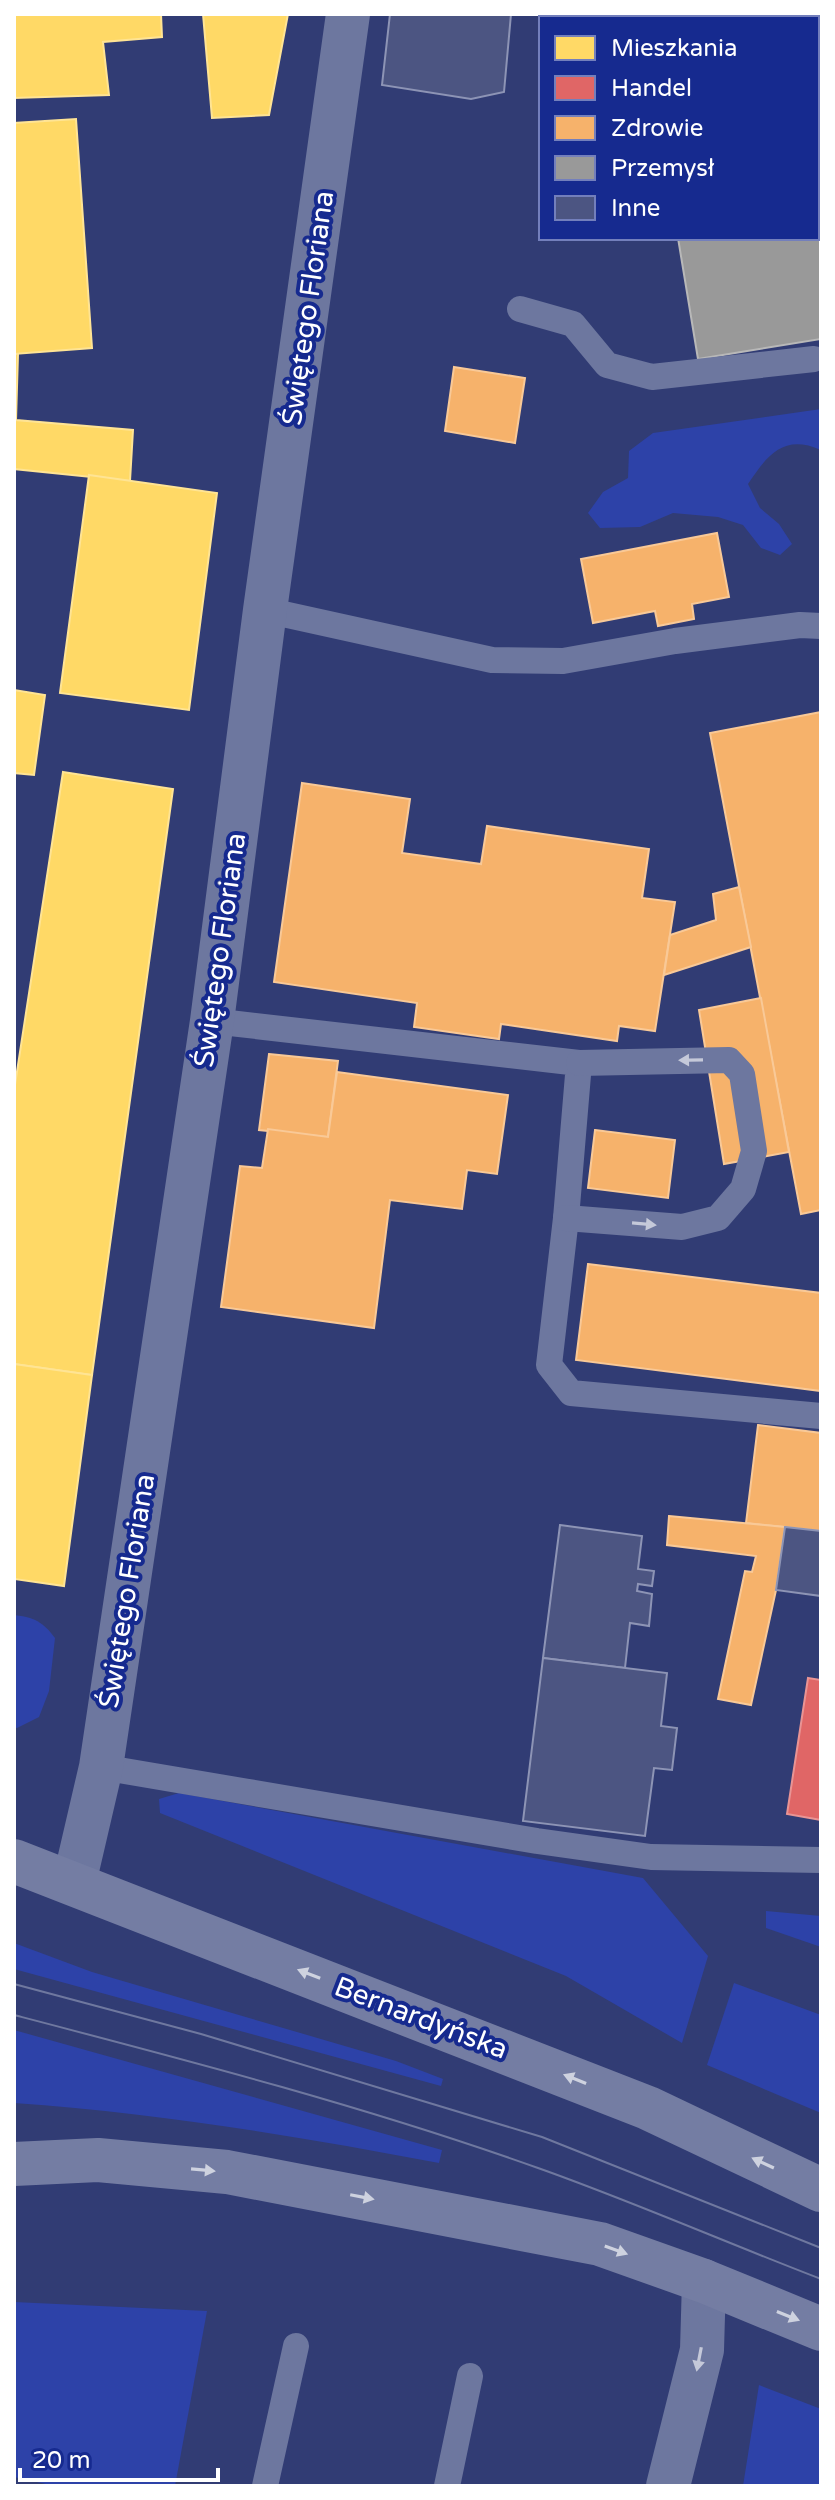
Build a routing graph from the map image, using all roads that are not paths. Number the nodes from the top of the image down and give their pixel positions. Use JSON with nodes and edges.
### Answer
{"nodes":[{"id":1,"x":348,"y":14,"type":"edge"},
{"id":2,"x":520,"y":309,"type":"dead end"},
{"id":3,"x":814,"y":359,"type":"dead end"},
{"id":4,"x":265,"y":610,"type":"junction"},
{"id":5,"x":821,"y":626,"type":"edge"},
{"id":6,"x":212,"y":1021,"type":"junction"},
{"id":7,"x":579,"y":1063,"type":"junction"},
{"id":8,"x":566,"y":1218,"type":"junction"},
{"id":9,"x":821,"y":1416,"type":"edge"},
{"id":10,"x":101,"y":1767,"type":"junction"},
{"id":11,"x":821,"y":1860,"type":"edge"},
{"id":12,"x":14,"y":1861,"type":"edge"},
{"id":13,"x":74,"y":1883,"type":"junction"},
{"id":14,"x":14,"y":2164,"type":"edge"},
{"id":15,"x":821,"y":2190,"type":"edge"},
{"id":16,"x":704,"y":2281,"type":"junction"},
{"id":17,"x":821,"y":2329,"type":"edge"},
{"id":18,"x":296,"y":2346,"type":"dead end"},
{"id":19,"x":470,"y":2376,"type":"dead end"},
{"id":20,"x":265,"y":2486,"type":"edge"},
{"id":21,"x":447,"y":2486,"type":"edge"},
{"id":22,"x":668,"y":2486,"type":"edge"}],
"edges":[{"from":1,"to":4,"type":"street","name":"Świętego Floriana"},
{"from":2,"to":3,"type":"lane"},
{"from":4,"to":5,"type":"lane"},
{"from":4,"to":6,"type":"street","name":"Świętego Floriana"},
{"from":6,"to":7,"type":"lane"},
{"from":6,"to":10,"type":"street","name":"Świętego Floriana"},
{"from":7,"to":8,"type":"lane"},
{"from":8,"to":7,"type":"lane","one_way":true},
{"from":8,"to":9,"type":"lane"},
{"from":10,"to":11,"type":"lane"},
{"from":10,"to":13,"type":"street","name":"Świętego Floriana"},
{"from":12,"to":13,"type":"main road","name":"Bernardyńska"},
{"from":15,"to":13,"type":"main road","name":"Bernardyńska","one_way":true},
{"from":14,"to":16,"type":"main road","one_way":true},
{"from":16,"to":17,"type":"main road","one_way":true},
{"from":16,"to":22,"type":"street","one_way":true},
{"from":18,"to":20,"type":"lane"},
{"from":19,"to":21,"type":"lane"}]}
